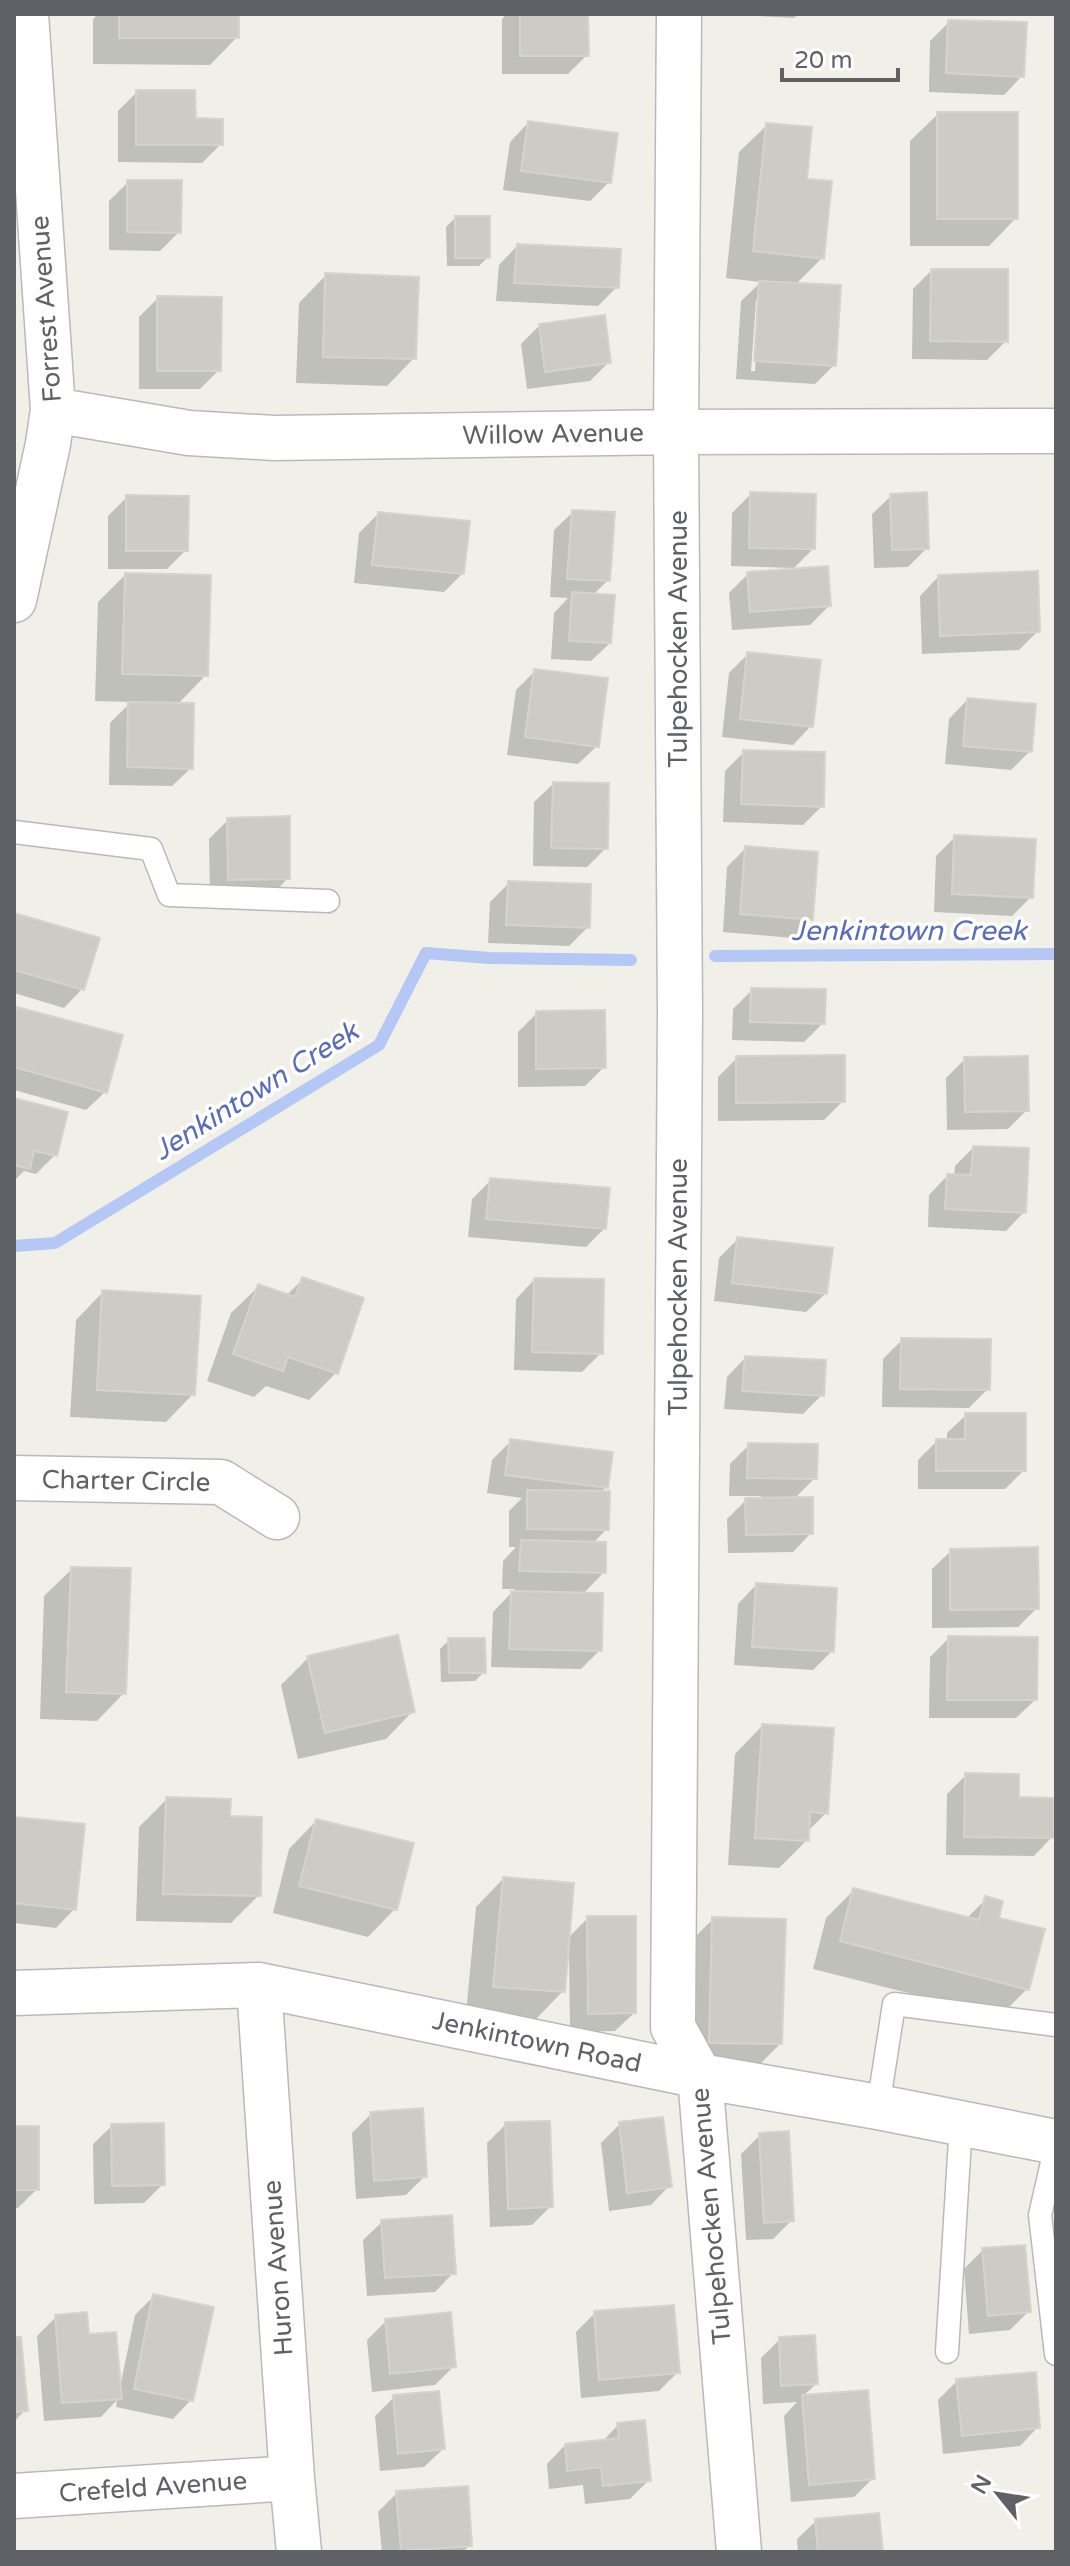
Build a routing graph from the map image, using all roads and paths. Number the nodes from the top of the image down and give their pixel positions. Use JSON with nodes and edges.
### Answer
{"nodes":[{"id":1,"x":26,"y":14,"type":"edge"},
{"id":2,"x":679,"y":14,"type":"edge"},
{"id":3,"x":53,"y":410,"type":"junction"},
{"id":4,"x":1056,"y":431,"type":"edge"},
{"id":5,"x":676,"y":432,"type":"junction"},
{"id":6,"x":14,"y":600,"type":"edge"},
{"id":7,"x":14,"y":832,"type":"edge"},
{"id":8,"x":328,"y":901,"type":"dead end"},
{"id":9,"x":14,"y":1478,"type":"edge"},
{"id":10,"x":277,"y":1517,"type":"dead end"},
{"id":11,"x":259,"y":1985,"type":"junction"},
{"id":12,"x":14,"y":1993,"type":"edge"},
{"id":13,"x":1056,"y":2025,"type":"edge"},
{"id":14,"x":700,"y":2076,"type":"junction"},
{"id":15,"x":878,"y":2107,"type":"junction"},
{"id":16,"x":961,"y":2123,"type":"junction"},
{"id":17,"x":1056,"y":2143,"type":"edge"},
{"id":18,"x":947,"y":2352,"type":"dead end"},
{"id":19,"x":1056,"y":2354,"type":"edge"},
{"id":20,"x":292,"y":2478,"type":"junction"},
{"id":21,"x":14,"y":2496,"type":"edge"},
{"id":22,"x":299,"y":2552,"type":"edge"},
{"id":23,"x":739,"y":2552,"type":"edge"}],
"edges":[{"from":1,"to":3,"type":"street","name":"Forrest Avenue"},
{"from":2,"to":5,"type":"street","name":"Tulpehocken Avenue"},
{"from":3,"to":5,"type":"street","name":"Willow Avenue"},
{"from":3,"to":6,"type":"street","name":"Forrest Avenue"},
{"from":4,"to":5,"type":"street","name":"Willow Avenue"},
{"from":5,"to":14,"type":"street","name":"Tulpehocken Avenue"},
{"from":7,"to":8,"type":"lane"},
{"from":9,"to":10,"type":"street","name":"Charter Circle"},
{"from":11,"to":12,"type":"street","name":"Jenkintown Road"},
{"from":11,"to":14,"type":"street","name":"Jenkintown Road"},
{"from":11,"to":20,"type":"street","name":"Huron Avenue"},
{"from":13,"to":15,"type":"lane"},
{"from":14,"to":15,"type":"street","name":"Jenkintown Road"},
{"from":14,"to":23,"type":"street","name":"Tulpehocken Avenue"},
{"from":15,"to":16,"type":"street","name":"Jenkintown Road"},
{"from":16,"to":17,"type":"street","name":"Jenkintown Road"},
{"from":16,"to":18,"type":"lane"},
{"from":17,"to":19,"type":"lane"},
{"from":20,"to":21,"type":"street","name":"Crefeld Avenue"},
{"from":20,"to":22,"type":"street","name":"Huron Avenue"}]}
